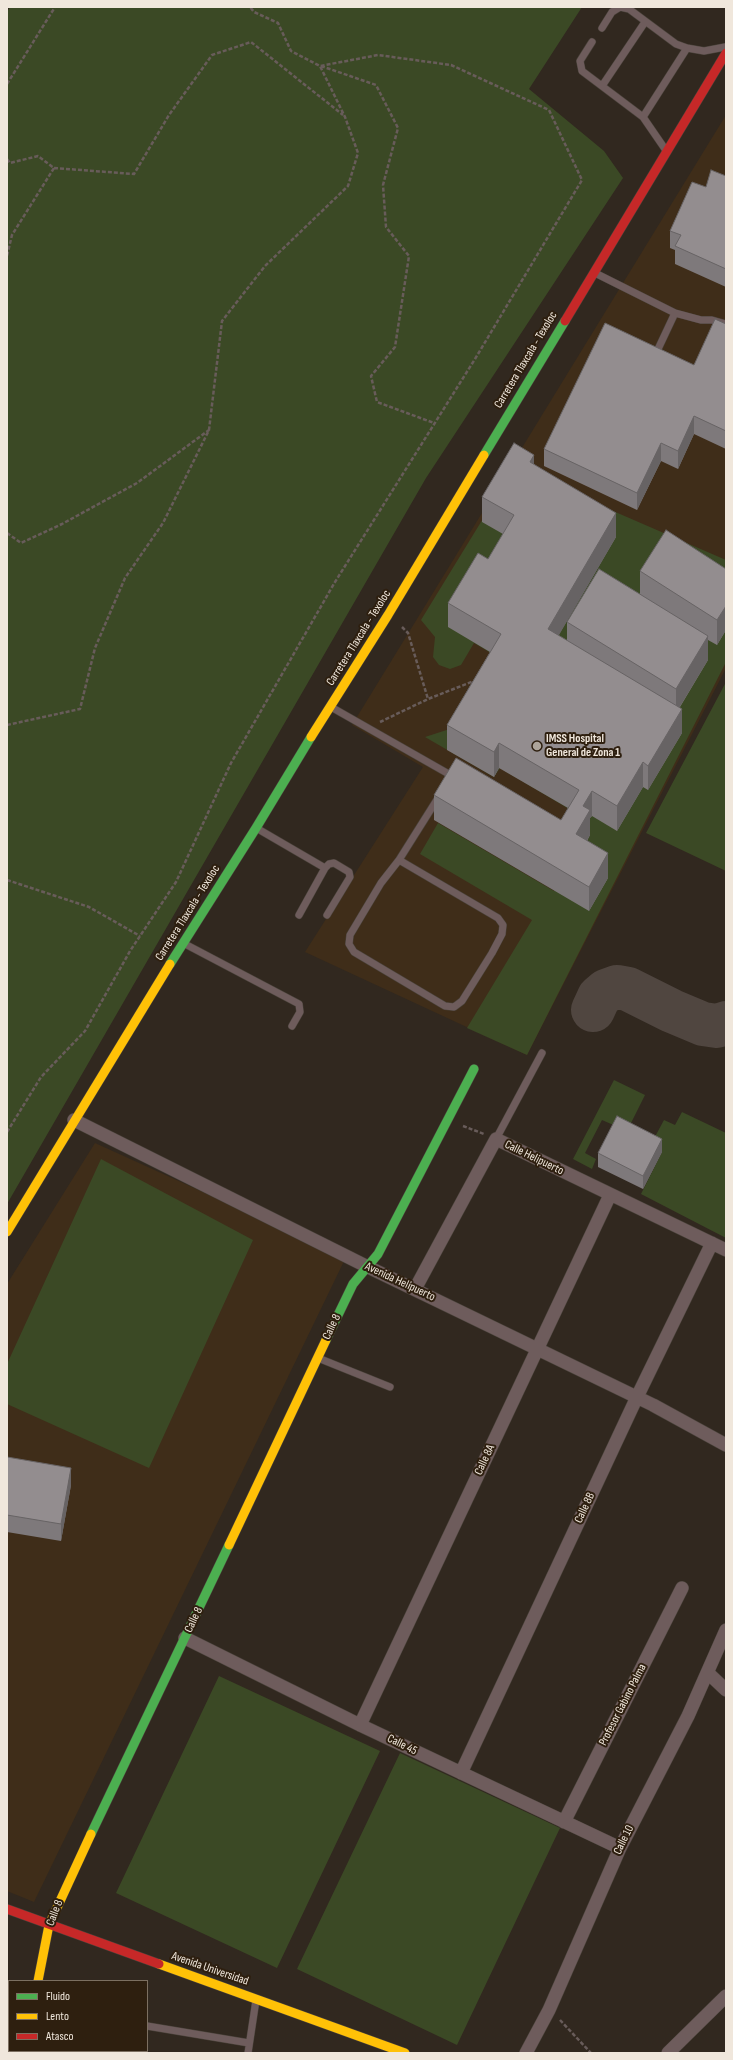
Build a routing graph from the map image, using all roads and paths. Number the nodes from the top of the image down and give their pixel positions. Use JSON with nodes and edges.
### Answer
{"nodes":[{"id":1,"x":55,"y":7,"type":"edge"},
{"id":2,"x":250,"y":7,"type":"edge"},
{"id":3,"x":620,"y":7,"type":"edge"},
{"id":4,"x":645,"y":22,"type":"junction"},
{"id":5,"x":602,"y":28,"type":"dead end"},
{"id":6,"x":592,"y":42,"type":"dead end"},
{"id":7,"x":726,"y":47,"type":"edge"},
{"id":8,"x":687,"y":48,"type":"junction"},
{"id":9,"x":726,"y":53,"type":"edge"},
{"id":10,"x":320,"y":66,"type":"junction"},
{"id":11,"x":7,"y":84,"type":"edge"},
{"id":12,"x":602,"y":86,"type":"junction"},
{"id":13,"x":345,"y":117,"type":"junction"},
{"id":14,"x":643,"y":117,"type":"junction"},
{"id":15,"x":666,"y":151,"type":"junction"},
{"id":16,"x":7,"y":159,"type":"edge"},
{"id":17,"x":54,"y":168,"type":"junction"},
{"id":18,"x":7,"y":256,"type":"edge"},
{"id":19,"x":593,"y":272,"type":"junction"},
{"id":20,"x":675,"y":314,"type":"junction"},
{"id":21,"x":726,"y":324,"type":"edge"},
{"id":22,"x":659,"y":347,"type":"edge"},
{"id":23,"x":434,"y":423,"type":"junction"},
{"id":24,"x":209,"y":430,"type":"junction"},
{"id":25,"x":7,"y":533,"type":"edge"},
{"id":26,"x":388,"y":615,"type":"junction"},
{"id":27,"x":480,"y":679,"type":"edge"},
{"id":28,"x":428,"y":699,"type":"junction"},
{"id":29,"x":329,"y":706,"type":"junction"},
{"id":30,"x":7,"y":725,"type":"edge"},
{"id":31,"x":368,"y":728,"type":"junction"},
{"id":32,"x":256,"y":828,"type":"junction"},
{"id":33,"x":399,"y":860,"type":"junction"},
{"id":34,"x":325,"y":868,"type":"junction"},
{"id":35,"x":7,"y":880,"type":"edge"},
{"id":36,"x":299,"y":915,"type":"dead end"},
{"id":37,"x":326,"y":915,"type":"dead end"},
{"id":38,"x":140,"y":936,"type":"junction"},
{"id":39,"x":183,"y":944,"type":"junction"},
{"id":40,"x":292,"y":1026,"type":"dead end"},
{"id":41,"x":542,"y":1053,"type":"dead end"},
{"id":42,"x":474,"y":1069,"type":"dead end"},
{"id":43,"x":447,"y":1119,"type":"junction"},
{"id":44,"x":74,"y":1120,"type":"junction"},
{"id":45,"x":8,"y":1127,"type":"edge"},
{"id":46,"x":7,"y":1132,"type":"edge"},
{"id":47,"x":496,"y":1140,"type":"junction"},
{"id":48,"x":610,"y":1196,"type":"junction"},
{"id":49,"x":7,"y":1232,"type":"edge"},
{"id":50,"x":712,"y":1243,"type":"junction"},
{"id":51,"x":726,"y":1250,"type":"edge"},
{"id":52,"x":368,"y":1267,"type":"junction"},
{"id":53,"x":415,"y":1289,"type":"junction"},
{"id":54,"x":538,"y":1348,"type":"junction"},
{"id":55,"x":318,"y":1358,"type":"junction"},
{"id":56,"x":390,"y":1387,"type":"dead end"},
{"id":57,"x":638,"y":1397,"type":"junction"},
{"id":58,"x":726,"y":1445,"type":"edge"},
{"id":59,"x":682,"y":1588,"type":"dead end"},
{"id":60,"x":726,"y":1630,"type":"edge"},
{"id":61,"x":186,"y":1638,"type":"junction"},
{"id":62,"x":708,"y":1673,"type":"junction"},
{"id":63,"x":726,"y":1690,"type":"edge"},
{"id":64,"x":360,"y":1725,"type":"junction"},
{"id":65,"x":461,"y":1773,"type":"junction"},
{"id":66,"x":564,"y":1822,"type":"junction"},
{"id":67,"x":620,"y":1848,"type":"junction"},
{"id":68,"x":7,"y":1909,"type":"edge"},
{"id":69,"x":49,"y":1925,"type":"junction"},
{"id":70,"x":38,"y":1980,"type":"edge"},
{"id":71,"x":726,"y":1996,"type":"edge"},
{"id":72,"x":257,"y":1998,"type":"junction"},
{"id":73,"x":549,"y":2010,"type":"junction"},
{"id":74,"x":148,"y":2026,"type":"edge"},
{"id":75,"x":249,"y":2043,"type":"junction"},
{"id":76,"x":248,"y":2053,"type":"edge"},
{"id":77,"x":405,"y":2053,"type":"edge"},
{"id":78,"x":526,"y":2053,"type":"edge"},
{"id":79,"x":591,"y":2053,"type":"edge"},
{"id":80,"x":668,"y":2053,"type":"edge"}],
"edges":[{"from":1,"to":11,"type":"path"},
{"from":2,"to":10,"type":"path"},
{"from":3,"to":4,"type":"lane"},
{"from":3,"to":5,"type":"lane"},
{"from":4,"to":8,"type":"lane"},
{"from":4,"to":12,"type":"lane"},
{"from":6,"to":12,"type":"lane"},
{"from":7,"to":8,"type":"lane"},
{"from":8,"to":14,"type":"lane"},
{"from":9,"to":15,"type":"street","name":"Carretera Tlaxcala - Texoloc"},
{"from":10,"to":13,"type":"path"},
{"from":10,"to":23,"type":"path"},
{"from":10,"to":23,"type":"path"},
{"from":12,"to":14,"type":"lane"},
{"from":13,"to":17,"type":"path"},
{"from":13,"to":24,"type":"path"},
{"from":14,"to":15,"type":"lane"},
{"from":15,"to":19,"type":"street","name":"Carretera Tlaxcala - Texoloc"},
{"from":16,"to":17,"type":"path"},
{"from":17,"to":18,"type":"path"},
{"from":19,"to":20,"type":"lane"},
{"from":19,"to":26,"type":"street","name":"Carretera Tlaxcala - Texoloc"},
{"from":20,"to":21,"type":"lane"},
{"from":20,"to":22,"type":"lane"},
{"from":23,"to":38,"type":"path"},
{"from":24,"to":25,"type":"path"},
{"from":24,"to":30,"type":"path"},
{"from":26,"to":28,"type":"path"},
{"from":26,"to":29,"type":"street","name":"Carretera Tlaxcala - Texoloc"},
{"from":27,"to":28,"type":"path"},
{"from":28,"to":31,"type":"path"},
{"from":29,"to":31,"type":"lane"},
{"from":29,"to":32,"type":"street","name":"Carretera Tlaxcala - Texoloc"},
{"from":31,"to":33,"type":"lane"},
{"from":32,"to":34,"type":"lane"},
{"from":32,"to":39,"type":"street","name":"Carretera Tlaxcala - Texoloc"},
{"from":33,"to":33,"type":"lane"},
{"from":34,"to":36,"type":"lane"},
{"from":34,"to":37,"type":"lane"},
{"from":35,"to":38,"type":"path"},
{"from":38,"to":45,"type":"path"},
{"from":39,"to":40,"type":"lane"},
{"from":39,"to":44,"type":"street","name":"Carretera Tlaxcala - Texoloc"},
{"from":41,"to":47,"type":"lane"},
{"from":42,"to":43,"type":"street","name":"Calle 8"},
{"from":43,"to":47,"type":"path"},
{"from":43,"to":52,"type":"street","name":"Calle 8"},
{"from":44,"to":49,"type":"street","name":"Carretera Tlaxcala - Texoloc"},
{"from":44,"to":52,"type":"street","name":"Avenida Helipuerto"},
{"from":45,"to":46,"type":"path"},
{"from":47,"to":48,"type":"street","name":"Calle Helipuerto"},
{"from":47,"to":53,"type":"street","name":"Calle Helipuerto"},
{"from":48,"to":50,"type":"street","name":"Calle Helipuerto"},
{"from":48,"to":54,"type":"street","name":"Calle 8A"},
{"from":50,"to":51,"type":"street","name":"Calle Helipuerto"},
{"from":50,"to":57,"type":"street","name":"Calle 8B"},
{"from":52,"to":53,"type":"street","name":"Avenida Helipuerto"},
{"from":52,"to":55,"type":"street","name":"Calle 8"},
{"from":53,"to":54,"type":"street","name":"Avenida Helipuerto"},
{"from":54,"to":57,"type":"street","name":"Avenida Helipuerto"},
{"from":54,"to":64,"type":"street","name":"Calle 8A"},
{"from":55,"to":56,"type":"lane"},
{"from":55,"to":61,"type":"street","name":"Calle 8"},
{"from":57,"to":58,"type":"street","name":"Avenida Helipuerto"},
{"from":57,"to":65,"type":"street","name":"Calle 8B"},
{"from":59,"to":66,"type":"street","name":"Profesor Gabino Palma"},
{"from":60,"to":62,"type":"street","name":"Calle 10"},
{"from":61,"to":64,"type":"street","name":"Calle 45"},
{"from":61,"to":69,"type":"street","name":"Calle 8"},
{"from":62,"to":63,"type":"street"},
{"from":62,"to":67,"type":"street","name":"Calle 10"},
{"from":64,"to":65,"type":"street","name":"Calle 45"},
{"from":65,"to":66,"type":"street","name":"Calle 45"},
{"from":66,"to":67,"type":"street","name":"Calle 45"},
{"from":67,"to":73,"type":"street","name":"Calle 10"},
{"from":68,"to":69,"type":"street","name":"Avenida Universidad"},
{"from":69,"to":70,"type":"street","name":"Calle 8"},
{"from":69,"to":72,"type":"street","name":"Avenida Universidad"},
{"from":71,"to":80,"type":"street"},
{"from":72,"to":75,"type":"lane"},
{"from":72,"to":77,"type":"street","name":"Avenida Universidad"},
{"from":73,"to":78,"type":"street","name":"Calle 10"},
{"from":73,"to":79,"type":"path"},
{"from":74,"to":75,"type":"lane"},
{"from":75,"to":76,"type":"lane"}]}
